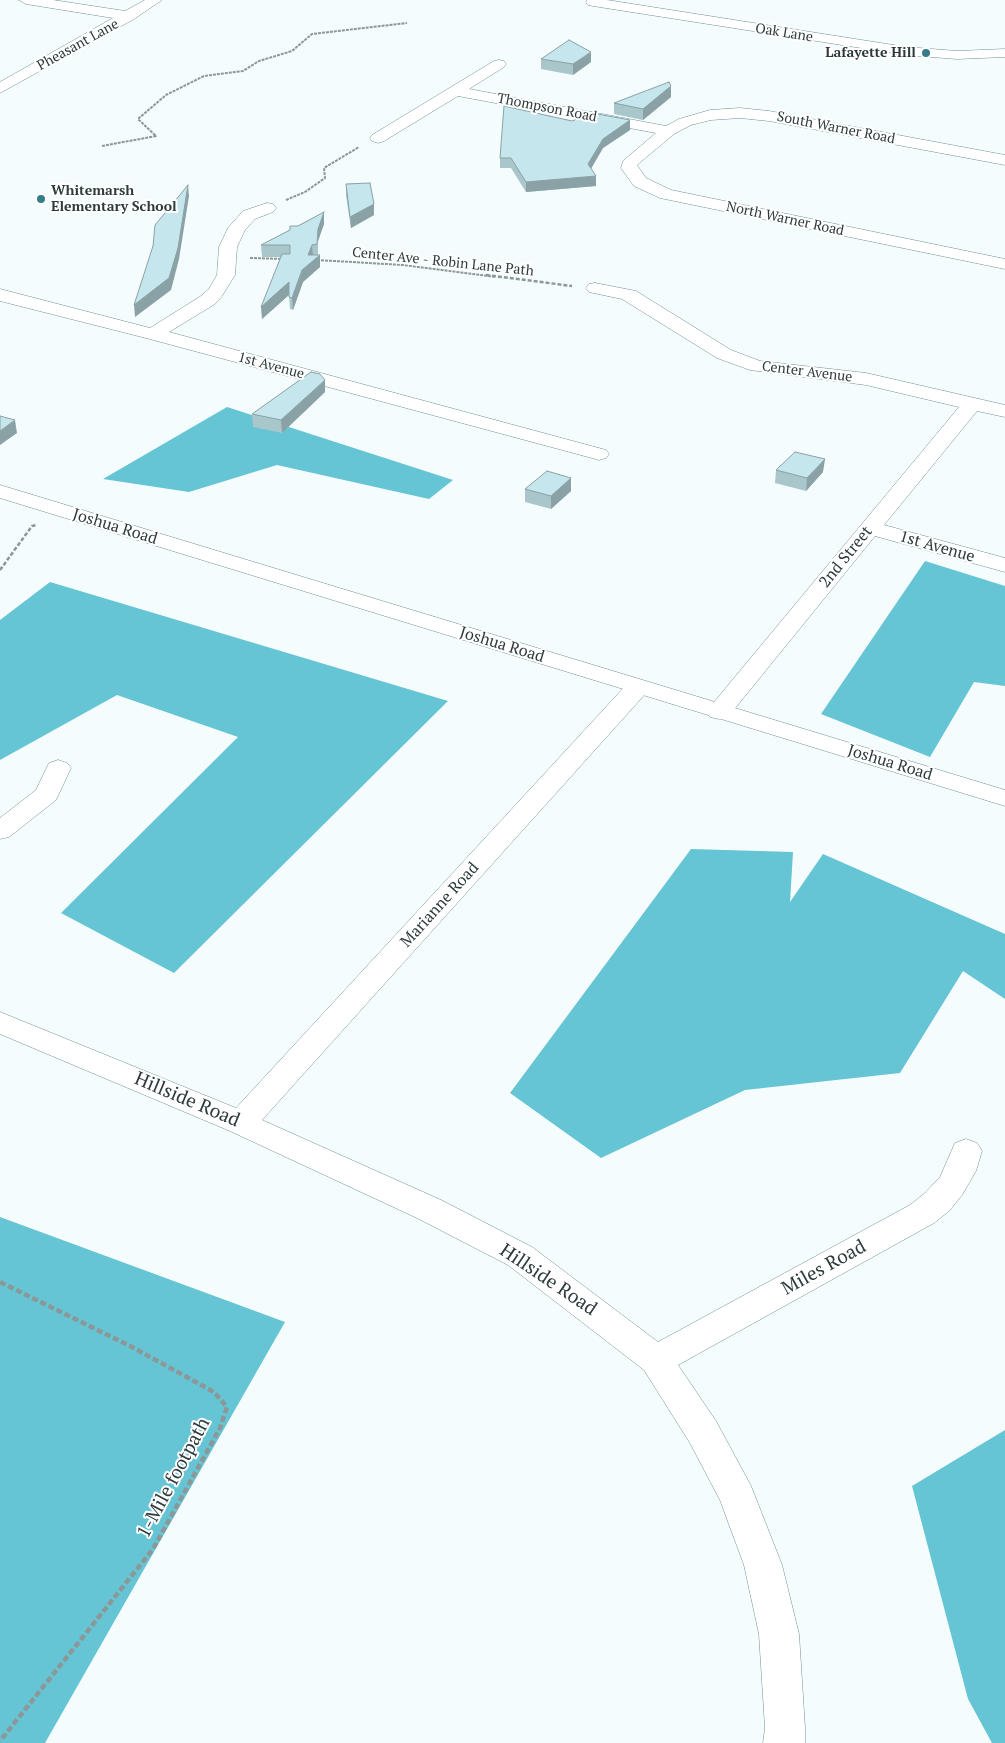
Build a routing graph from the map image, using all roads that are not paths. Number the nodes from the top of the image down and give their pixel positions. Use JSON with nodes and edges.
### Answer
{"nodes":[{"id":1,"x":26,"y":0,"type":"edge"},
{"id":2,"x":154,"y":0,"type":"edge"},
{"id":3,"x":593,"y":2,"type":"dead end"},
{"id":4,"x":129,"y":16,"type":"junction"},
{"id":5,"x":1005,"y":53,"type":"edge"},
{"id":6,"x":499,"y":64,"type":"dead end"},
{"id":7,"x":0,"y":69,"type":"edge"},
{"id":8,"x":26,"y":73,"type":"junction"},
{"id":9,"x":0,"y":88,"type":"edge"},
{"id":10,"x":456,"y":91,"type":"junction"},
{"id":11,"x":668,"y":131,"type":"junction"},
{"id":12,"x":378,"y":138,"type":"road end"},
{"id":13,"x":1005,"y":160,"type":"edge"},
{"id":14,"x":267,"y":208,"type":"road end"},
{"id":15,"x":1005,"y":264,"type":"edge"},
{"id":16,"x":595,"y":288,"type":"road end"},
{"id":17,"x":0,"y":295,"type":"edge"},
{"id":18,"x":153,"y":334,"type":"junction"},
{"id":19,"x":974,"y":403,"type":"junction"},
{"id":20,"x":1005,"y":411,"type":"edge"},
{"id":21,"x":599,"y":454,"type":"dead end"},
{"id":22,"x":0,"y":491,"type":"edge"},
{"id":23,"x":870,"y":528,"type":"junction"},
{"id":24,"x":1005,"y":565,"type":"edge"},
{"id":25,"x":638,"y":687,"type":"junction"},
{"id":26,"x":719,"y":712,"type":"junction"},
{"id":27,"x":58,"y":768,"type":"dead end"},
{"id":28,"x":1005,"y":798,"type":"edge"},
{"id":29,"x":0,"y":831,"type":"edge"},
{"id":30,"x":0,"y":1022,"type":"edge"},
{"id":31,"x":241,"y":1123,"type":"junction"},
{"id":32,"x":966,"y":1152,"type":"dead end"},
{"id":33,"x":656,"y":1360,"type":"junction"},
{"id":34,"x":784,"y":1743,"type":"edge"}],
"edges":[{"from":1,"to":4,"type":"street"},
{"from":2,"to":4,"type":"street","name":"Pheasant Lane"},
{"from":3,"to":5,"type":"street","name":"Oak Lane"},
{"from":4,"to":8,"type":"street","name":"Pheasant Lane"},
{"from":6,"to":10,"type":"street","name":"Thompson Road"},
{"from":7,"to":8,"type":"street"},
{"from":8,"to":9,"type":"street","name":"Pheasant Lane"},
{"from":10,"to":11,"type":"street","name":"Thompson Road"},
{"from":10,"to":12,"type":"street","name":"Thompson Road"},
{"from":11,"to":13,"type":"street","name":"South Warner Road"},
{"from":11,"to":15,"type":"street","name":"North Warner Road"},
{"from":14,"to":18,"type":"street"},
{"from":16,"to":19,"type":"street","name":"Center Avenue"},
{"from":17,"to":18,"type":"street","name":"1st Avenue"},
{"from":18,"to":21,"type":"street","name":"1st Avenue"},
{"from":19,"to":20,"type":"street","name":"Center Avenue"},
{"from":19,"to":23,"type":"street","name":"2nd Street"},
{"from":22,"to":25,"type":"street","name":"Joshua Road"},
{"from":23,"to":24,"type":"street","name":"1st Avenue"},
{"from":23,"to":26,"type":"street","name":"2nd Street"},
{"from":25,"to":26,"type":"street","name":"Joshua Road"},
{"from":25,"to":31,"type":"street","name":"Marianne Road"},
{"from":26,"to":28,"type":"street","name":"Joshua Road"},
{"from":27,"to":29,"type":"street"},
{"from":30,"to":31,"type":"street","name":"Hillside Road"},
{"from":31,"to":33,"type":"street","name":"Hillside Road"},
{"from":32,"to":33,"type":"street","name":"Miles Road"},
{"from":33,"to":34,"type":"street","name":"Hillside Road"}]}
